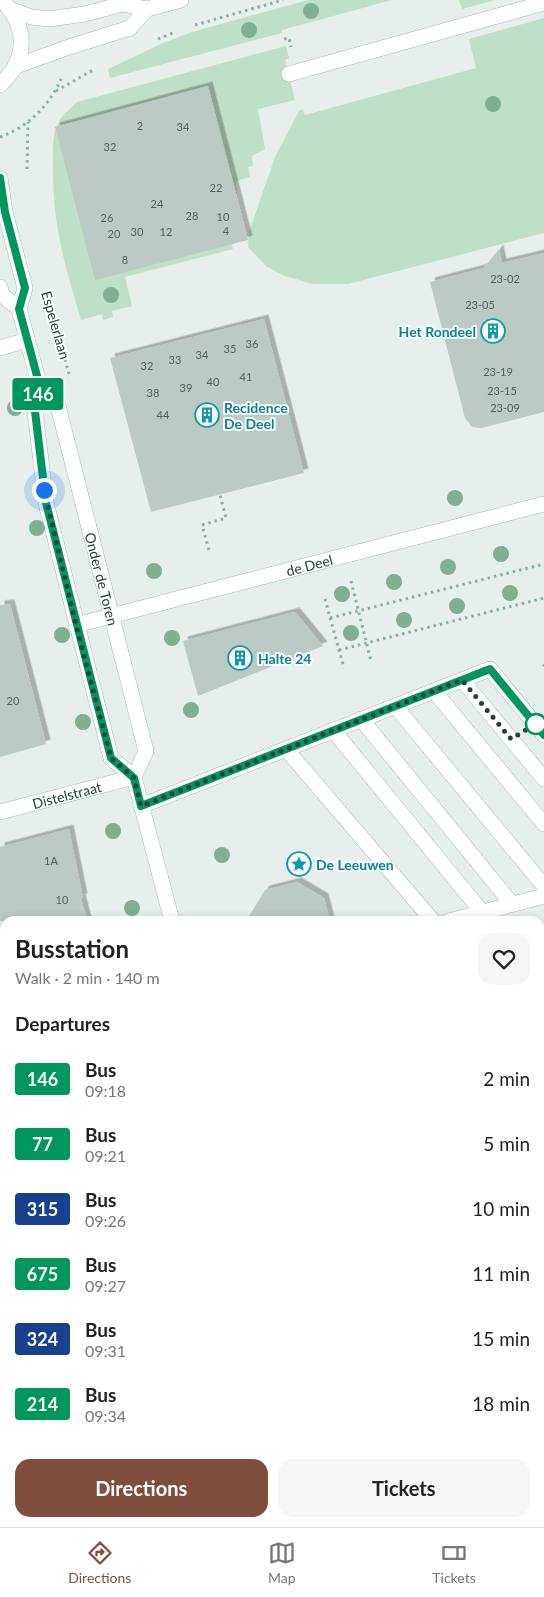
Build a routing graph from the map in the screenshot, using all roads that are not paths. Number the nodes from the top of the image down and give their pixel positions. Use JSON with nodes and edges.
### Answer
{"nodes":[{"id":1,"x":181,"y":0,"type":"edge"},
{"id":2,"x":544,"y":3,"type":"edge"},
{"id":3,"x":7,"y":5,"type":"edge"},
{"id":4,"x":147,"y":9,"type":"junction"},
{"id":5,"x":16,"y":66,"type":"junction"},
{"id":6,"x":288,"y":74,"type":"dead end"},
{"id":7,"x":0,"y":85,"type":"edge"},
{"id":8,"x":0,"y":178,"type":"edge"},
{"id":9,"x":0,"y":287,"type":"edge"},
{"id":10,"x":19,"y":309,"type":"junction"},
{"id":11,"x":27,"y":340,"type":"junction"},
{"id":12,"x":0,"y":348,"type":"edge"},
{"id":13,"x":40,"y":387,"type":"junction"},
{"id":14,"x":544,"y":504,"type":"edge"},
{"id":15,"x":111,"y":616,"type":"junction"},
{"id":16,"x":76,"y":625,"type":"junction"},
{"id":17,"x":462,"y":680,"type":"junction"},
{"id":18,"x":434,"y":691,"type":"junction"},
{"id":19,"x":395,"y":706,"type":"junction"},
{"id":20,"x":361,"y":719,"type":"junction"},
{"id":21,"x":333,"y":730,"type":"junction"},
{"id":22,"x":544,"y":735,"type":"edge"},
{"id":23,"x":286,"y":749,"type":"junction"},
{"id":24,"x":134,"y":778,"type":"junction"},
{"id":25,"x":544,"y":779,"type":"edge"},
{"id":26,"x":141,"y":806,"type":"junction"},
{"id":27,"x":0,"y":812,"type":"edge"},
{"id":28,"x":544,"y":824,"type":"edge"},
{"id":29,"x":544,"y":886,"type":"edge"},
{"id":30,"x":544,"y":896,"type":"edge"},
{"id":31,"x":512,"y":904,"type":"junction"},
{"id":32,"x":482,"y":912,"type":"junction"},
{"id":33,"x":171,"y":916,"type":"edge"},
{"id":34,"x":429,"y":916,"type":"edge"},
{"id":35,"x":467,"y":916,"type":"edge"}],
"edges":[{"from":1,"to":4,"type":"main road"},
{"from":2,"to":6,"type":"main road"},
{"from":3,"to":4,"type":"main road"},
{"from":3,"to":5,"type":"main road"},
{"from":4,"to":5,"type":"main road"},
{"from":5,"to":7,"type":"main road"},
{"from":8,"to":10,"type":"main road","name":"Espelerlaan"},
{"from":9,"to":10,"type":"main road"},
{"from":10,"to":11,"type":"main road","name":"Espelerlaan"},
{"from":11,"to":12,"type":"main road"},
{"from":11,"to":13,"type":"main road"},
{"from":13,"to":15,"type":"main road","name":"Onder de Toren"},
{"from":13,"to":16,"type":"main road"},
{"from":14,"to":15,"type":"main road","name":"de Deel"},
{"from":15,"to":16,"type":"main road","name":"de Deel"},
{"from":15,"to":24,"type":"main road","name":"Onder de Toren"},
{"from":16,"to":24,"type":"main road"},
{"from":17,"to":18,"type":"main road"},
{"from":17,"to":22,"type":"main road"},
{"from":17,"to":25,"type":"main road"},
{"from":18,"to":19,"type":"main road"},
{"from":18,"to":28,"type":"main road"},
{"from":19,"to":20,"type":"main road"},
{"from":19,"to":29,"type":"main road"},
{"from":20,"to":21,"type":"main road"},
{"from":20,"to":31,"type":"main road"},
{"from":21,"to":23,"type":"main road"},
{"from":21,"to":32,"type":"main road"},
{"from":23,"to":26,"type":"main road"},
{"from":23,"to":34,"type":"main road"},
{"from":24,"to":26,"type":"main road"},
{"from":24,"to":27,"type":"main road","name":"Distelstraat"},
{"from":26,"to":33,"type":"main road"},
{"from":30,"to":31,"type":"main road"},
{"from":31,"to":32,"type":"main road"},
{"from":32,"to":35,"type":"main road"}]}
